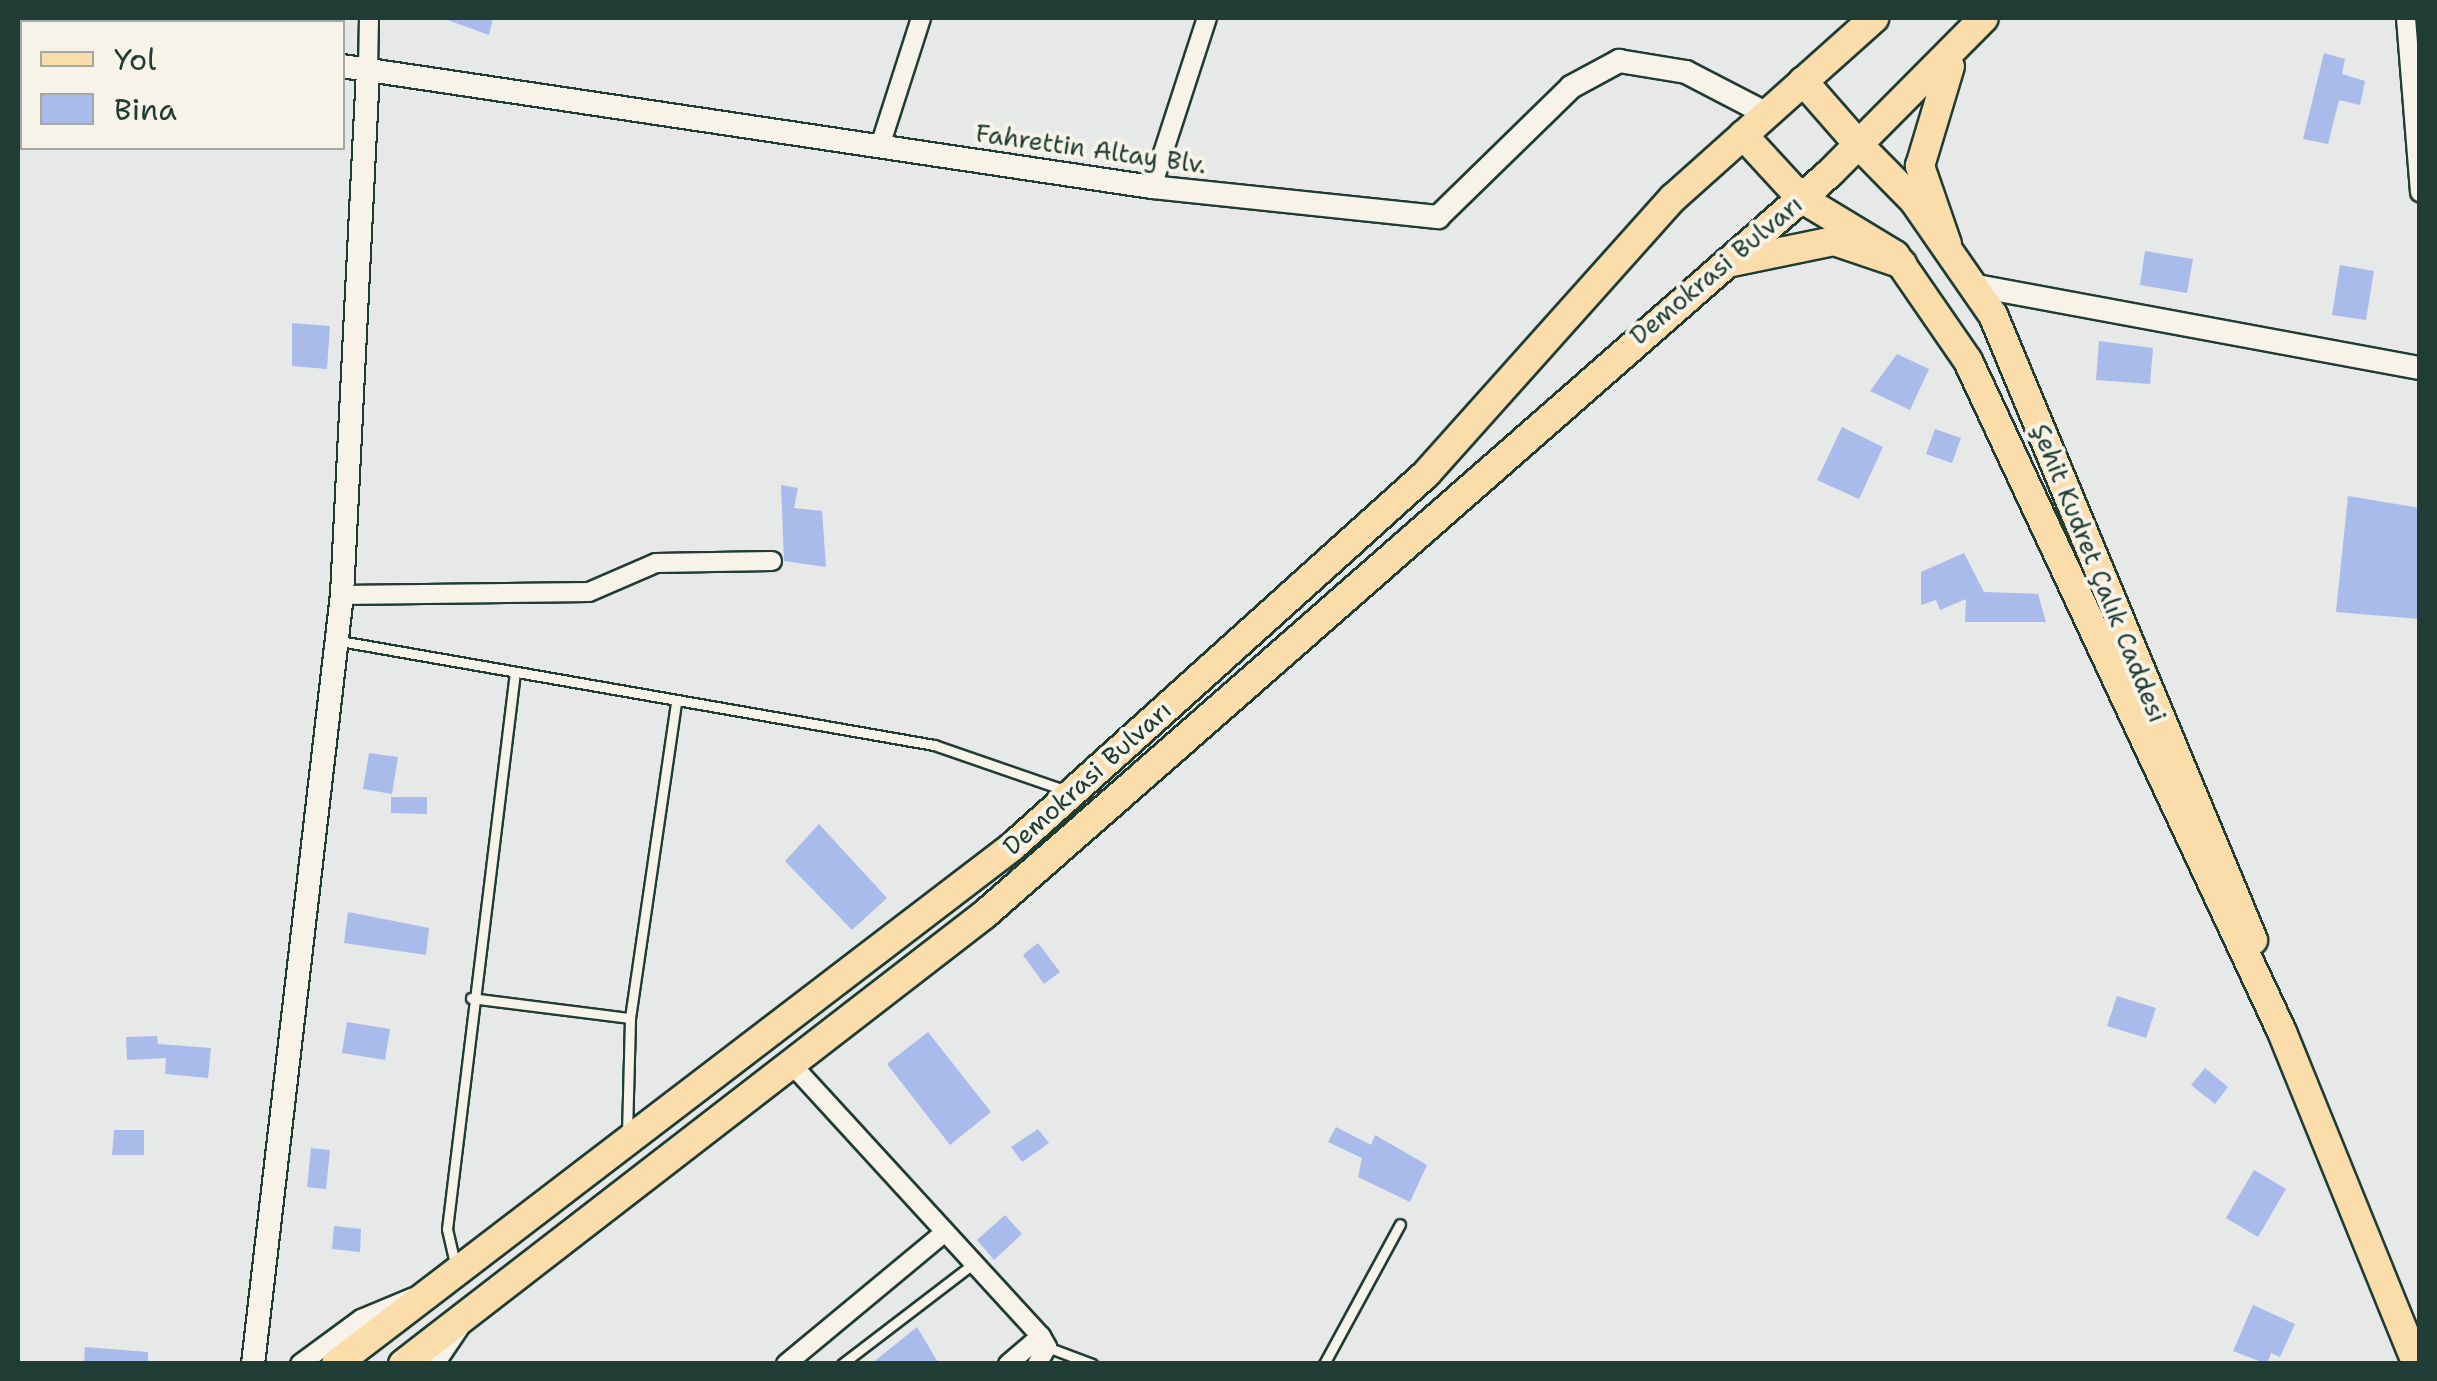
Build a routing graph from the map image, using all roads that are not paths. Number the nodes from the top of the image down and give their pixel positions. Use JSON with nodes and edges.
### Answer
{"nodes":[{"id":1,"x":369,"y":18,"type":"edge"},
{"id":2,"x":921,"y":18,"type":"edge"},
{"id":3,"x":1207,"y":18,"type":"edge"},
{"id":4,"x":1874,"y":18,"type":"edge"},
{"id":5,"x":1984,"y":18,"type":"edge"},
{"id":6,"x":2406,"y":18,"type":"edge"},
{"id":7,"x":1964,"y":41,"type":"junction"},
{"id":8,"x":345,"y":66,"type":"edge"},
{"id":9,"x":368,"y":70,"type":"junction"},
{"id":10,"x":1804,"y":81,"type":"junction"},
{"id":11,"x":1767,"y":114,"type":"junction"},
{"id":12,"x":1743,"y":135,"type":"junction"},
{"id":13,"x":880,"y":146,"type":"junction"},
{"id":14,"x":1860,"y":146,"type":"junction"},
{"id":15,"x":1152,"y":187,"type":"junction"},
{"id":16,"x":2420,"y":192,"type":"edge"},
{"id":17,"x":1801,"y":198,"type":"junction"},
{"id":18,"x":1946,"y":244,"type":"junction"},
{"id":19,"x":1902,"y":264,"type":"junction"},
{"id":20,"x":1716,"y":266,"type":"junction"},
{"id":21,"x":1977,"y":286,"type":"junction"},
{"id":22,"x":2420,"y":368,"type":"edge"},
{"id":23,"x":772,"y":561,"type":"dead end"},
{"id":24,"x":342,"y":594,"type":"junction"},
{"id":25,"x":337,"y":640,"type":"junction"},
{"id":26,"x":515,"y":672,"type":"junction"},
{"id":27,"x":676,"y":701,"type":"junction"},
{"id":28,"x":1071,"y":794,"type":"junction"},
{"id":29,"x":472,"y":998,"type":"junction"},
{"id":30,"x":630,"y":1018,"type":"junction"},
{"id":31,"x":2282,"y":1032,"type":"junction"},
{"id":32,"x":796,"y":1069,"type":"junction"},
{"id":33,"x":630,"y":1140,"type":"junction"},
{"id":34,"x":1400,"y":1224,"type":"dead end"},
{"id":35,"x":944,"y":1233,"type":"junction"},
{"id":36,"x":973,"y":1264,"type":"junction"},
{"id":37,"x":458,"y":1272,"type":"junction"},
{"id":38,"x":429,"y":1293,"type":"junction"},
{"id":39,"x":464,"y":1317,"type":"junction"},
{"id":40,"x":1044,"y":1341,"type":"junction"},
{"id":41,"x":253,"y":1364,"type":"edge"},
{"id":42,"x":300,"y":1364,"type":"edge"},
{"id":43,"x":336,"y":1364,"type":"edge"},
{"id":44,"x":403,"y":1364,"type":"edge"},
{"id":45,"x":435,"y":1364,"type":"edge"},
{"id":46,"x":786,"y":1364,"type":"edge"},
{"id":47,"x":842,"y":1364,"type":"edge"},
{"id":48,"x":1008,"y":1364,"type":"edge"},
{"id":49,"x":1037,"y":1364,"type":"edge"},
{"id":50,"x":1092,"y":1364,"type":"edge"},
{"id":51,"x":1324,"y":1364,"type":"edge"},
{"id":52,"x":2417,"y":1364,"type":"edge"}],
"edges":[{"from":1,"to":9,"type":"street"},
{"from":2,"to":13,"type":"street"},
{"from":3,"to":15,"type":"street"},
{"from":4,"to":10,"type":"main road","name":"Demokrasi Bulvarı"},
{"from":5,"to":7,"type":"main road","name":"Demokrasi Bulvarı"},
{"from":6,"to":16,"type":"street"},
{"from":7,"to":14,"type":"main road","name":"Demokrasi Bulvarı"},
{"from":7,"to":18,"type":"main road"},
{"from":8,"to":9,"type":"street","name":"Fahrettin Altay Blv."},
{"from":9,"to":13,"type":"street","name":"Fahrettin Altay Blv."},
{"from":9,"to":24,"type":"street"},
{"from":10,"to":11,"type":"main road","name":"Demokrasi Bulvarı"},
{"from":10,"to":14,"type":"main road","name":"Şehit Kudret Çalık Caddesi"},
{"from":11,"to":12,"type":"main road","name":"Demokrasi Bulvarı"},
{"from":11,"to":15,"type":"street","name":"Fahrettin Altay Blv."},
{"from":12,"to":17,"type":"main road"},
{"from":12,"to":28,"type":"main road","name":"Demokrasi Bulvarı"},
{"from":13,"to":15,"type":"street","name":"Fahrettin Altay Blv."},
{"from":14,"to":17,"type":"main road","name":"Demokrasi Bulvarı"},
{"from":14,"to":18,"type":"main road","name":"Şehit Kudret Çalık Caddesi"},
{"from":17,"to":19,"type":"main road","name":"Şehit Kudret Çalık Caddesi"},
{"from":17,"to":20,"type":"main road","name":"Demokrasi Bulvarı"},
{"from":18,"to":21,"type":"main road","name":"Şehit Kudret Çalık Caddesi"},
{"from":19,"to":20,"type":"main road"},
{"from":19,"to":31,"type":"main road","name":"Şehit Kudret Çalık Caddesi"},
{"from":20,"to":32,"type":"main road","name":"Demokrasi Bulvarı"},
{"from":21,"to":22,"type":"street"},
{"from":21,"to":31,"type":"main road","name":"Şehit Kudret Çalık Caddesi"},
{"from":23,"to":24,"type":"street"},
{"from":24,"to":25,"type":"street"},
{"from":25,"to":26,"type":"lane"},
{"from":25,"to":41,"type":"street"},
{"from":26,"to":27,"type":"lane"},
{"from":26,"to":29,"type":"lane"},
{"from":27,"to":28,"type":"lane"},
{"from":27,"to":30,"type":"lane"},
{"from":28,"to":33,"type":"main road","name":"Demokrasi Bulvarı"},
{"from":29,"to":30,"type":"lane"},
{"from":29,"to":37,"type":"lane"},
{"from":30,"to":33,"type":"lane"},
{"from":31,"to":52,"type":"main road","name":"Şehit Kudret Çalık Caddesi"},
{"from":32,"to":35,"type":"street"},
{"from":32,"to":39,"type":"main road","name":"Demokrasi Bulvarı"},
{"from":33,"to":37,"type":"main road","name":"Demokrasi Bulvarı"},
{"from":34,"to":51,"type":"lane"},
{"from":35,"to":36,"type":"street"},
{"from":35,"to":46,"type":"street"},
{"from":36,"to":40,"type":"street"},
{"from":36,"to":47,"type":"lane"},
{"from":37,"to":38,"type":"main road","name":"Demokrasi Bulvarı"},
{"from":38,"to":42,"type":"street"},
{"from":38,"to":43,"type":"main road","name":"Demokrasi Bulvarı"},
{"from":39,"to":44,"type":"main road","name":"Demokrasi Bulvarı"},
{"from":39,"to":45,"type":"street"},
{"from":40,"to":48,"type":"street"},
{"from":40,"to":49,"type":"street"},
{"from":40,"to":50,"type":"lane"}]}
